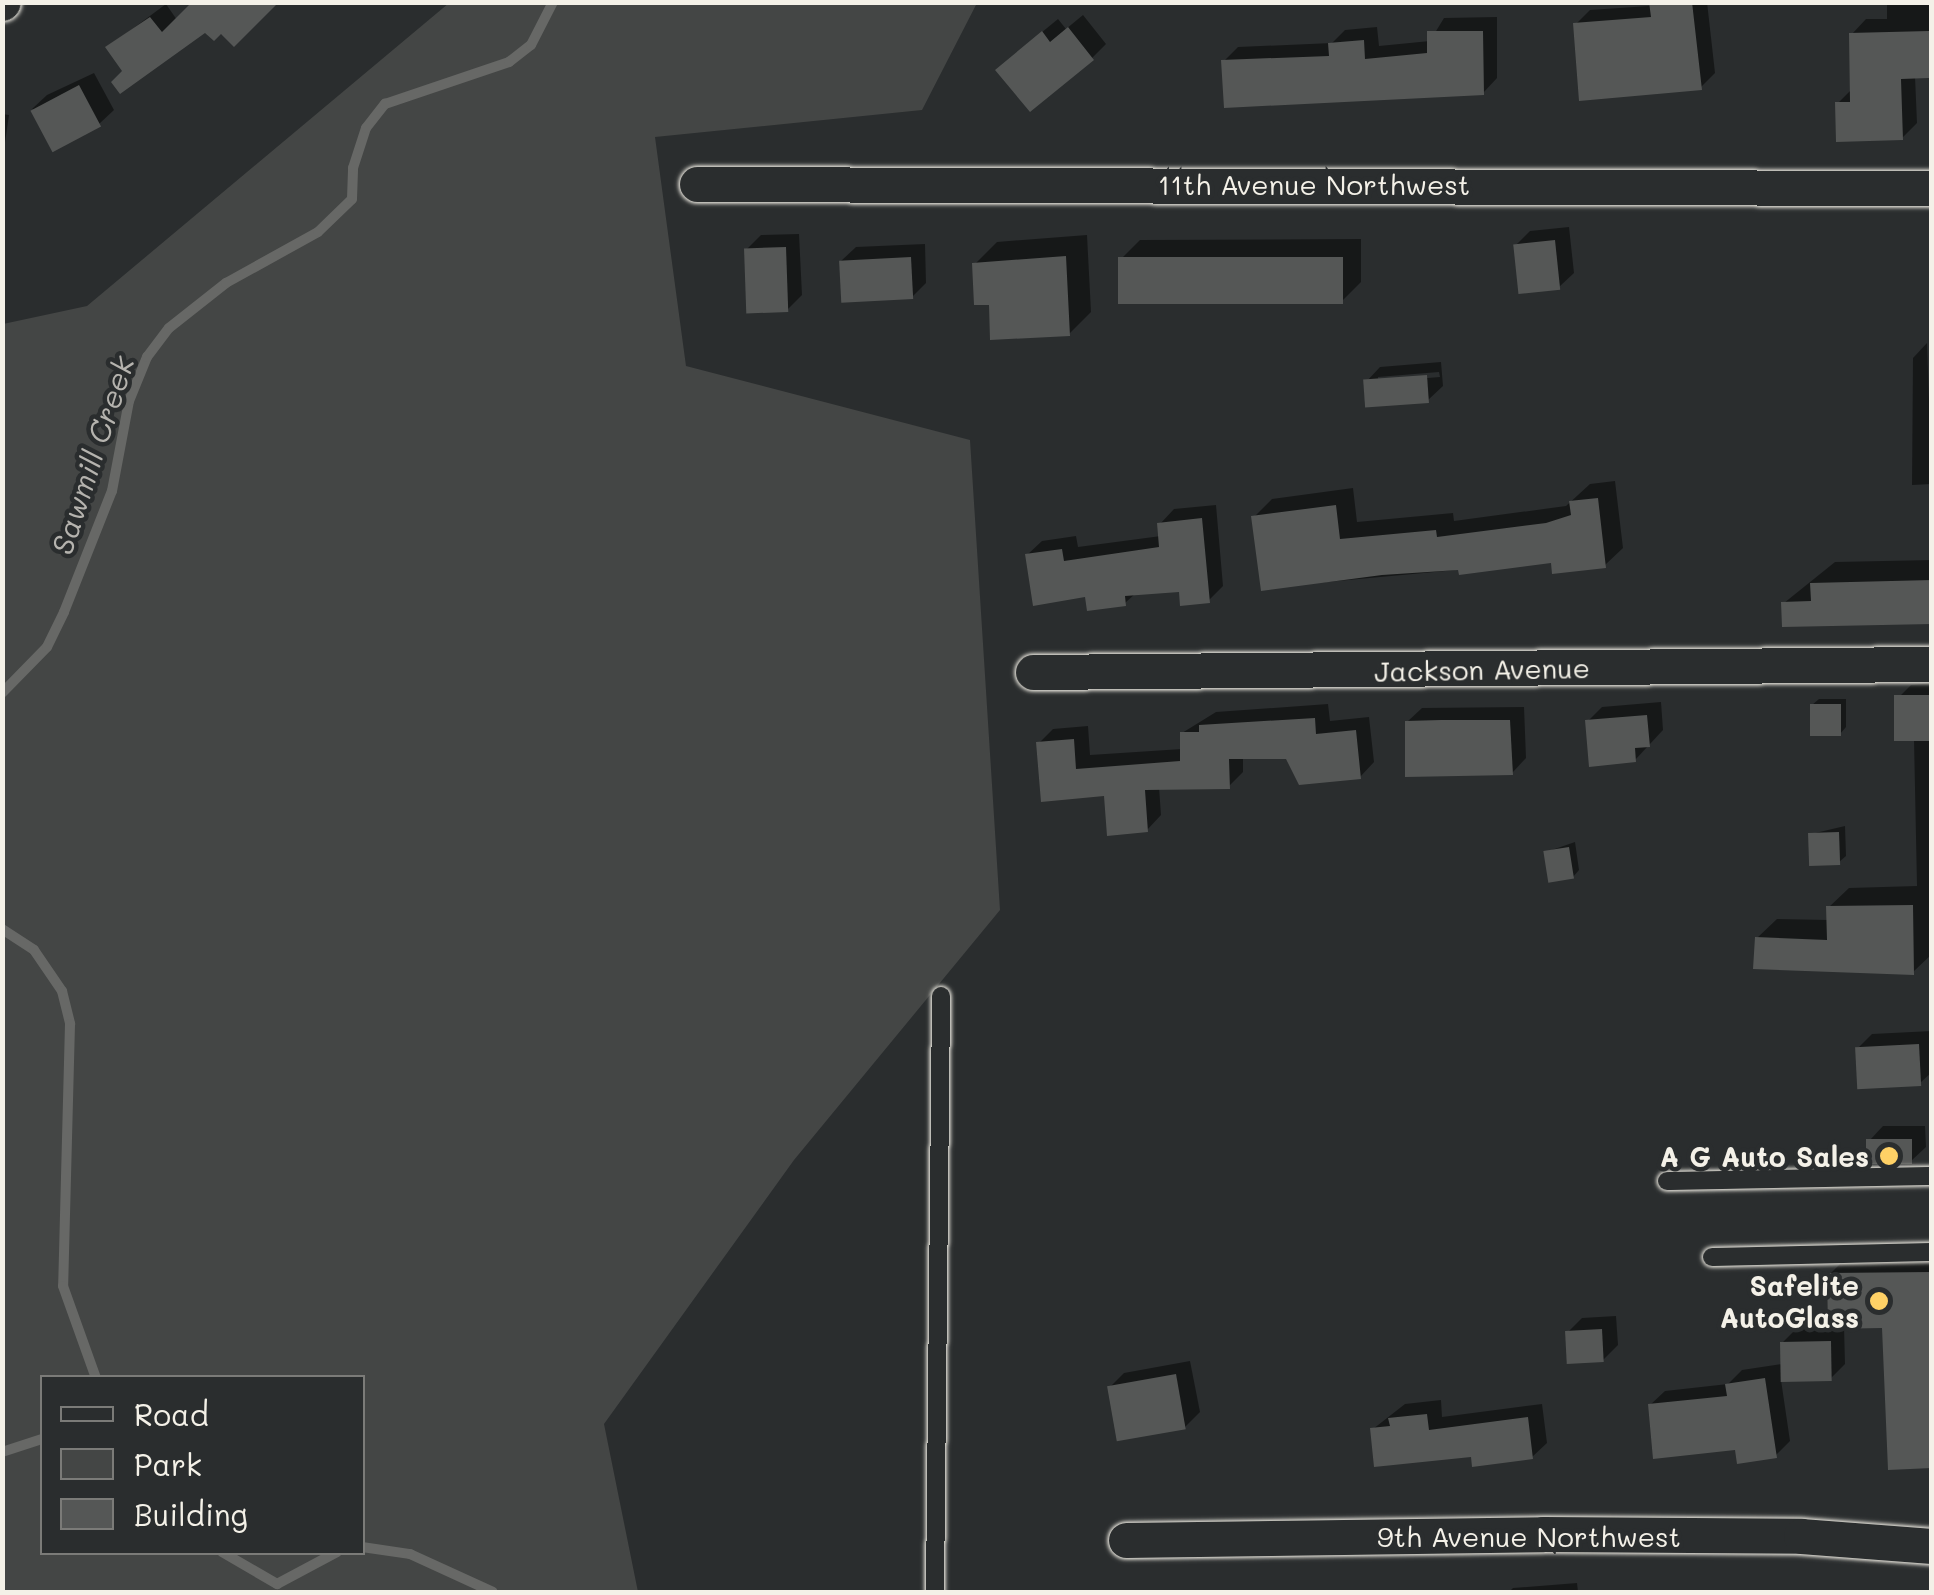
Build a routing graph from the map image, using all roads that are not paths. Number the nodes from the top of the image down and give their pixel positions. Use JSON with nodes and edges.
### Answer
{"nodes":[{"id":1,"x":696,"y":184,"type":"dead end"},
{"id":2,"x":1932,"y":188,"type":"edge"},
{"id":3,"x":1932,"y":664,"type":"edge"},
{"id":4,"x":1033,"y":672,"type":"dead end"},
{"id":5,"x":941,"y":996,"type":"dead end"},
{"id":6,"x":1932,"y":1176,"type":"edge"},
{"id":7,"x":1667,"y":1182,"type":"dead end"},
{"id":8,"x":1932,"y":1252,"type":"edge"},
{"id":9,"x":1712,"y":1256,"type":"dead end"},
{"id":10,"x":1126,"y":1540,"type":"dead end"},
{"id":11,"x":1932,"y":1546,"type":"edge"},
{"id":12,"x":935,"y":1592,"type":"edge"}],
"edges":[{"from":1,"to":2,"type":"street","name":"11th Avenue Northwest"},
{"from":3,"to":4,"type":"street","name":"Jackson Avenue"},
{"from":5,"to":12,"type":"lane"},
{"from":6,"to":7,"type":"lane"},
{"from":8,"to":9,"type":"lane"},
{"from":10,"to":11,"type":"street","name":"9th Avenue Northwest"}]}
